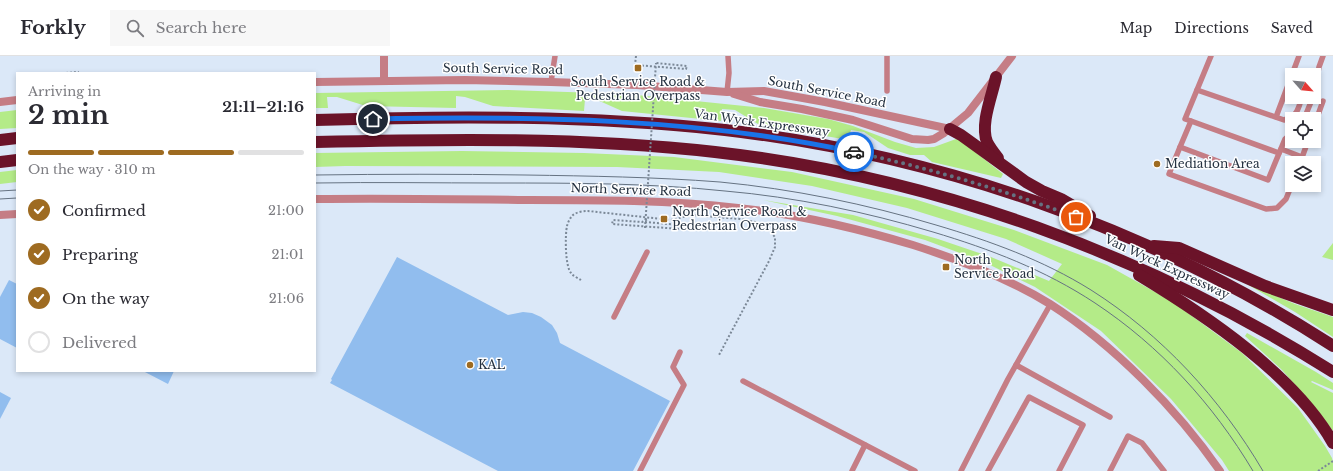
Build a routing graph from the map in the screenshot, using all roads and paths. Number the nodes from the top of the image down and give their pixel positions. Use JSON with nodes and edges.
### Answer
{"nodes":[{"id":1,"x":384,"y":56,"type":"edge"},
{"id":2,"x":555,"y":56,"type":"edge"},
{"id":3,"x":636,"y":56,"type":"edge"},
{"id":4,"x":728,"y":56,"type":"edge"},
{"id":5,"x":887,"y":56,"type":"edge"},
{"id":6,"x":1012,"y":56,"type":"edge"},
{"id":7,"x":1211,"y":56,"type":"edge"},
{"id":8,"x":1299,"y":56,"type":"edge"},
{"id":9,"x":1324,"y":56,"type":"edge"},
{"id":10,"x":1319,"y":67,"type":"edge"},
{"id":11,"x":996,"y":77,"type":"junction"},
{"id":12,"x":384,"y":81,"type":"junction"},
{"id":13,"x":316,"y":82,"type":"edge"},
{"id":14,"x":551,"y":82,"type":"junction"},
{"id":15,"x":1197,"y":90,"type":"junction"},
{"id":16,"x":887,"y":91,"type":"dead end"},
{"id":17,"x":727,"y":92,"type":"junction"},
{"id":18,"x":16,"y":100,"type":"edge"},
{"id":19,"x":0,"y":102,"type":"edge"},
{"id":20,"x":1323,"y":102,"type":"dead end"},
{"id":21,"x":1300,"y":104,"type":"edge"},
{"id":22,"x":1319,"y":112,"type":"edge"},
{"id":23,"x":1276,"y":117,"type":"junction"},
{"id":24,"x":316,"y":120,"type":"edge"},
{"id":25,"x":1190,"y":121,"type":"junction"},
{"id":26,"x":950,"y":129,"type":"junction"},
{"id":27,"x":16,"y":138,"type":"edge"},
{"id":28,"x":1285,"y":139,"type":"edge"},
{"id":29,"x":0,"y":140,"type":"edge"},
{"id":30,"x":316,"y":142,"type":"edge"},
{"id":31,"x":1180,"y":147,"type":"junction"},
{"id":32,"x":1280,"y":151,"type":"junction"},
{"id":33,"x":1298,"y":156,"type":"edge"},
{"id":34,"x":16,"y":160,"type":"edge"},
{"id":35,"x":0,"y":162,"type":"edge"},
{"id":36,"x":1003,"y":165,"type":"junction"},
{"id":37,"x":1289,"y":192,"type":"edge"},
{"id":38,"x":316,"y":199,"type":"edge"},
{"id":39,"x":16,"y":214,"type":"edge"},
{"id":40,"x":0,"y":215,"type":"edge"},
{"id":41,"x":649,"y":218,"type":"junction"},
{"id":42,"x":645,"y":222,"type":"junction"},
{"id":43,"x":645,"y":228,"type":"dead end"},
{"id":44,"x":1128,"y":238,"type":"junction"},
{"id":45,"x":1145,"y":245,"type":"junction"},
{"id":46,"x":1099,"y":250,"type":"junction"},
{"id":47,"x":647,"y":252,"type":"dead end"},
{"id":48,"x":581,"y":280,"type":"dead end"},
{"id":49,"x":1050,"y":305,"type":"junction"},
{"id":50,"x":1333,"y":310,"type":"edge"},
{"id":51,"x":614,"y":317,"type":"dead end"},
{"id":52,"x":1333,"y":346,"type":"edge"},
{"id":53,"x":680,"y":352,"type":"dead end"},
{"id":54,"x":718,"y":356,"type":"dead end"},
{"id":55,"x":1016,"y":365,"type":"junction"},
{"id":56,"x":1333,"y":372,"type":"edge"},
{"id":57,"x":743,"y":381,"type":"dead end"},
{"id":58,"x":1110,"y":417,"type":"dead end"},
{"id":59,"x":1333,"y":443,"type":"edge"},
{"id":60,"x":866,"y":445,"type":"junction"},
{"id":61,"x":1333,"y":461,"type":"edge"},
{"id":62,"x":855,"y":470,"type":"edge"},
{"id":63,"x":640,"y":471,"type":"edge"},
{"id":64,"x":915,"y":471,"type":"edge"},
{"id":65,"x":961,"y":471,"type":"edge"},
{"id":66,"x":988,"y":471,"type":"edge"},
{"id":67,"x":1059,"y":471,"type":"edge"},
{"id":68,"x":1110,"y":471,"type":"edge"},
{"id":69,"x":1164,"y":471,"type":"edge"},
{"id":70,"x":1220,"y":471,"type":"edge"},
{"id":71,"x":1318,"y":471,"type":"edge"}],
"edges":[{"from":1,"to":12,"type":"street"},
{"from":2,"to":14,"type":"lane"},
{"from":3,"to":42,"type":"path","bridge":true},
{"from":4,"to":17,"type":"lane"},
{"from":5,"to":16,"type":"lane"},
{"from":6,"to":11,"type":"street"},
{"from":7,"to":15,"type":"lane"},
{"from":8,"to":23,"type":"lane"},
{"from":9,"to":10,"type":"lane"},
{"from":11,"to":26,"type":"street"},
{"from":11,"to":36,"type":"highway"},
{"from":12,"to":13,"type":"street","name":"South Service Road"},
{"from":12,"to":14,"type":"street","name":"South Service Road"},
{"from":14,"to":17,"type":"street","name":"South Service Road"},
{"from":15,"to":23,"type":"lane"},
{"from":15,"to":25,"type":"lane"},
{"from":17,"to":26,"type":"street","name":"South Service Road"},
{"from":17,"to":26,"type":"street"},
{"from":18,"to":19,"type":"street"},
{"from":20,"to":22,"type":"lane"},
{"from":21,"to":23,"type":"lane"},
{"from":24,"to":44,"type":"highway","name":"Van Wyck Expressway"},
{"from":25,"to":31,"type":"lane"},
{"from":25,"to":32,"type":"lane"},
{"from":26,"to":36,"type":"highway"},
{"from":27,"to":29,"type":"highway"},
{"from":28,"to":32,"type":"lane"},
{"from":30,"to":46,"type":"highway","name":"Van Wyck Expressway"},
{"from":31,"to":32,"type":"lane"},
{"from":31,"to":37,"type":"lane"},
{"from":32,"to":33,"type":"lane"},
{"from":34,"to":35,"type":"highway"},
{"from":36,"to":44,"type":"highway"},
{"from":38,"to":49,"type":"street","name":"North Service Road"},
{"from":39,"to":40,"type":"street"},
{"from":41,"to":42,"type":"path"},
{"from":41,"to":48,"type":"path"},
{"from":41,"to":54,"type":"path"},
{"from":42,"to":43,"type":"path","bridge":true},
{"from":44,"to":45,"type":"highway","name":"Van Wyck Expressway"},
{"from":45,"to":50,"type":"highway"},
{"from":45,"to":52,"type":"highway","name":"Van Wyck Expressway"},
{"from":46,"to":56,"type":"highway","name":"Van Wyck Expressway"},
{"from":46,"to":59,"type":"highway"},
{"from":47,"to":51,"type":"lane"},
{"from":49,"to":55,"type":"lane"},
{"from":49,"to":70,"type":"street","name":"North Service Road"},
{"from":53,"to":63,"type":"lane"},
{"from":55,"to":58,"type":"lane"},
{"from":55,"to":65,"type":"lane"},
{"from":57,"to":60,"type":"lane"},
{"from":60,"to":62,"type":"lane"},
{"from":60,"to":64,"type":"lane"},
{"from":61,"to":71,"type":"path"},
{"from":66,"to":67,"type":"lane"},
{"from":68,"to":69,"type":"lane"}]}
